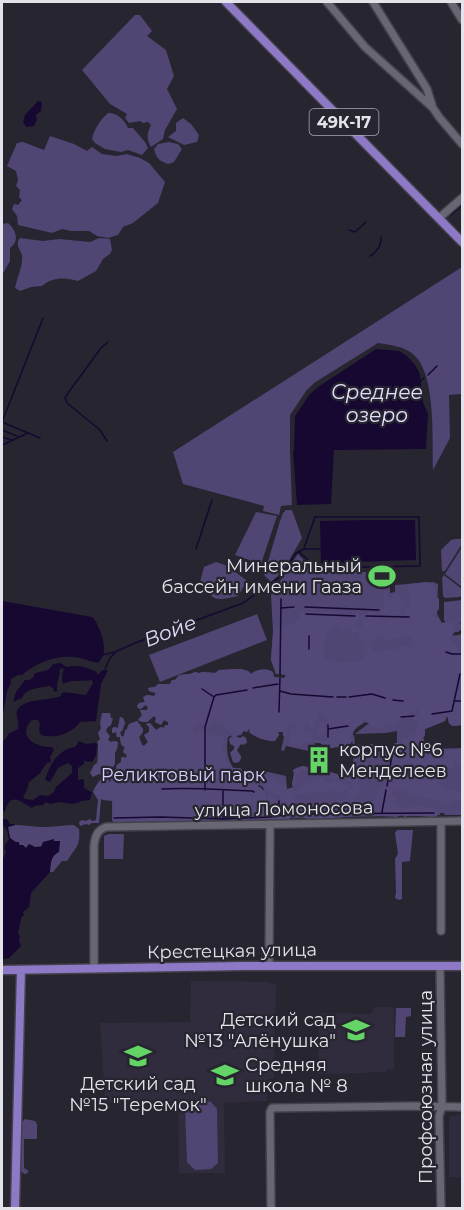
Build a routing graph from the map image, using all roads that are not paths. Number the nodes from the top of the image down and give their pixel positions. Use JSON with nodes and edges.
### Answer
{"nodes":[{"id":1,"x":230,"y":2,"type":"edge"},
{"id":2,"x":327,"y":2,"type":"edge"},
{"id":3,"x":373,"y":2,"type":"edge"},
{"id":4,"x":451,"y":2,"type":"edge"},
{"id":5,"x":462,"y":20,"type":"edge"},
{"id":6,"x":432,"y":108,"type":"junction"},
{"id":7,"x":462,"y":144,"type":"edge"},
{"id":8,"x":462,"y":198,"type":"edge"},
{"id":9,"x":439,"y":218,"type":"junction"},
{"id":10,"x":462,"y":242,"type":"edge"},
{"id":11,"x":462,"y":821,"type":"edge"},
{"id":12,"x":441,"y":822,"type":"junction"},
{"id":13,"x":270,"y":824,"type":"junction"},
{"id":14,"x":441,"y":930,"type":"dead end"},
{"id":15,"x":269,"y":966,"type":"junction"},
{"id":16,"x":440,"y":966,"type":"junction"},
{"id":17,"x":462,"y":966,"type":"edge"},
{"id":18,"x":93,"y":969,"type":"junction"},
{"id":19,"x":2,"y":970,"type":"edge"},
{"id":20,"x":21,"y":970,"type":"junction"},
{"id":21,"x":442,"y":1107,"type":"junction"},
{"id":22,"x":462,"y":1107,"type":"edge"},
{"id":23,"x":15,"y":1209,"type":"edge"},
{"id":24,"x":271,"y":1209,"type":"edge"},
{"id":25,"x":441,"y":1209,"type":"edge"}],
"edges":[{"from":1,"to":9,"type":"main road","number":"49К-17"},
{"from":2,"to":6,"type":"street"},
{"from":3,"to":6,"type":"street"},
{"from":4,"to":5,"type":"street"},
{"from":6,"to":7,"type":"street"},
{"from":8,"to":9,"type":"street"},
{"from":9,"to":10,"type":"main road","number":"49К-17"},
{"from":11,"to":12,"type":"street","name":"улица Ломоносова"},
{"from":12,"to":13,"type":"street","name":"улица Ломоносова"},
{"from":12,"to":14,"type":"street"},
{"from":13,"to":15,"type":"street"},
{"from":13,"to":18,"type":"street","name":"улица Ломоносова"},
{"from":15,"to":16,"type":"main road","name":"Крестецкая улица"},
{"from":15,"to":18,"type":"main road","name":"Крестецкая улица"},
{"from":16,"to":17,"type":"main road","name":"Крестецкая улица"},
{"from":16,"to":21,"type":"street","name":"Профсоюзная улица"},
{"from":18,"to":20,"type":"main road","name":"Крестецкая улица"},
{"from":19,"to":20,"type":"main road","name":"Крестецкая улица"},
{"from":20,"to":23,"type":"main road"},
{"from":21,"to":22,"type":"street"},
{"from":21,"to":24,"type":"street"},
{"from":21,"to":25,"type":"street","name":"Профсоюзная улица"}]}
